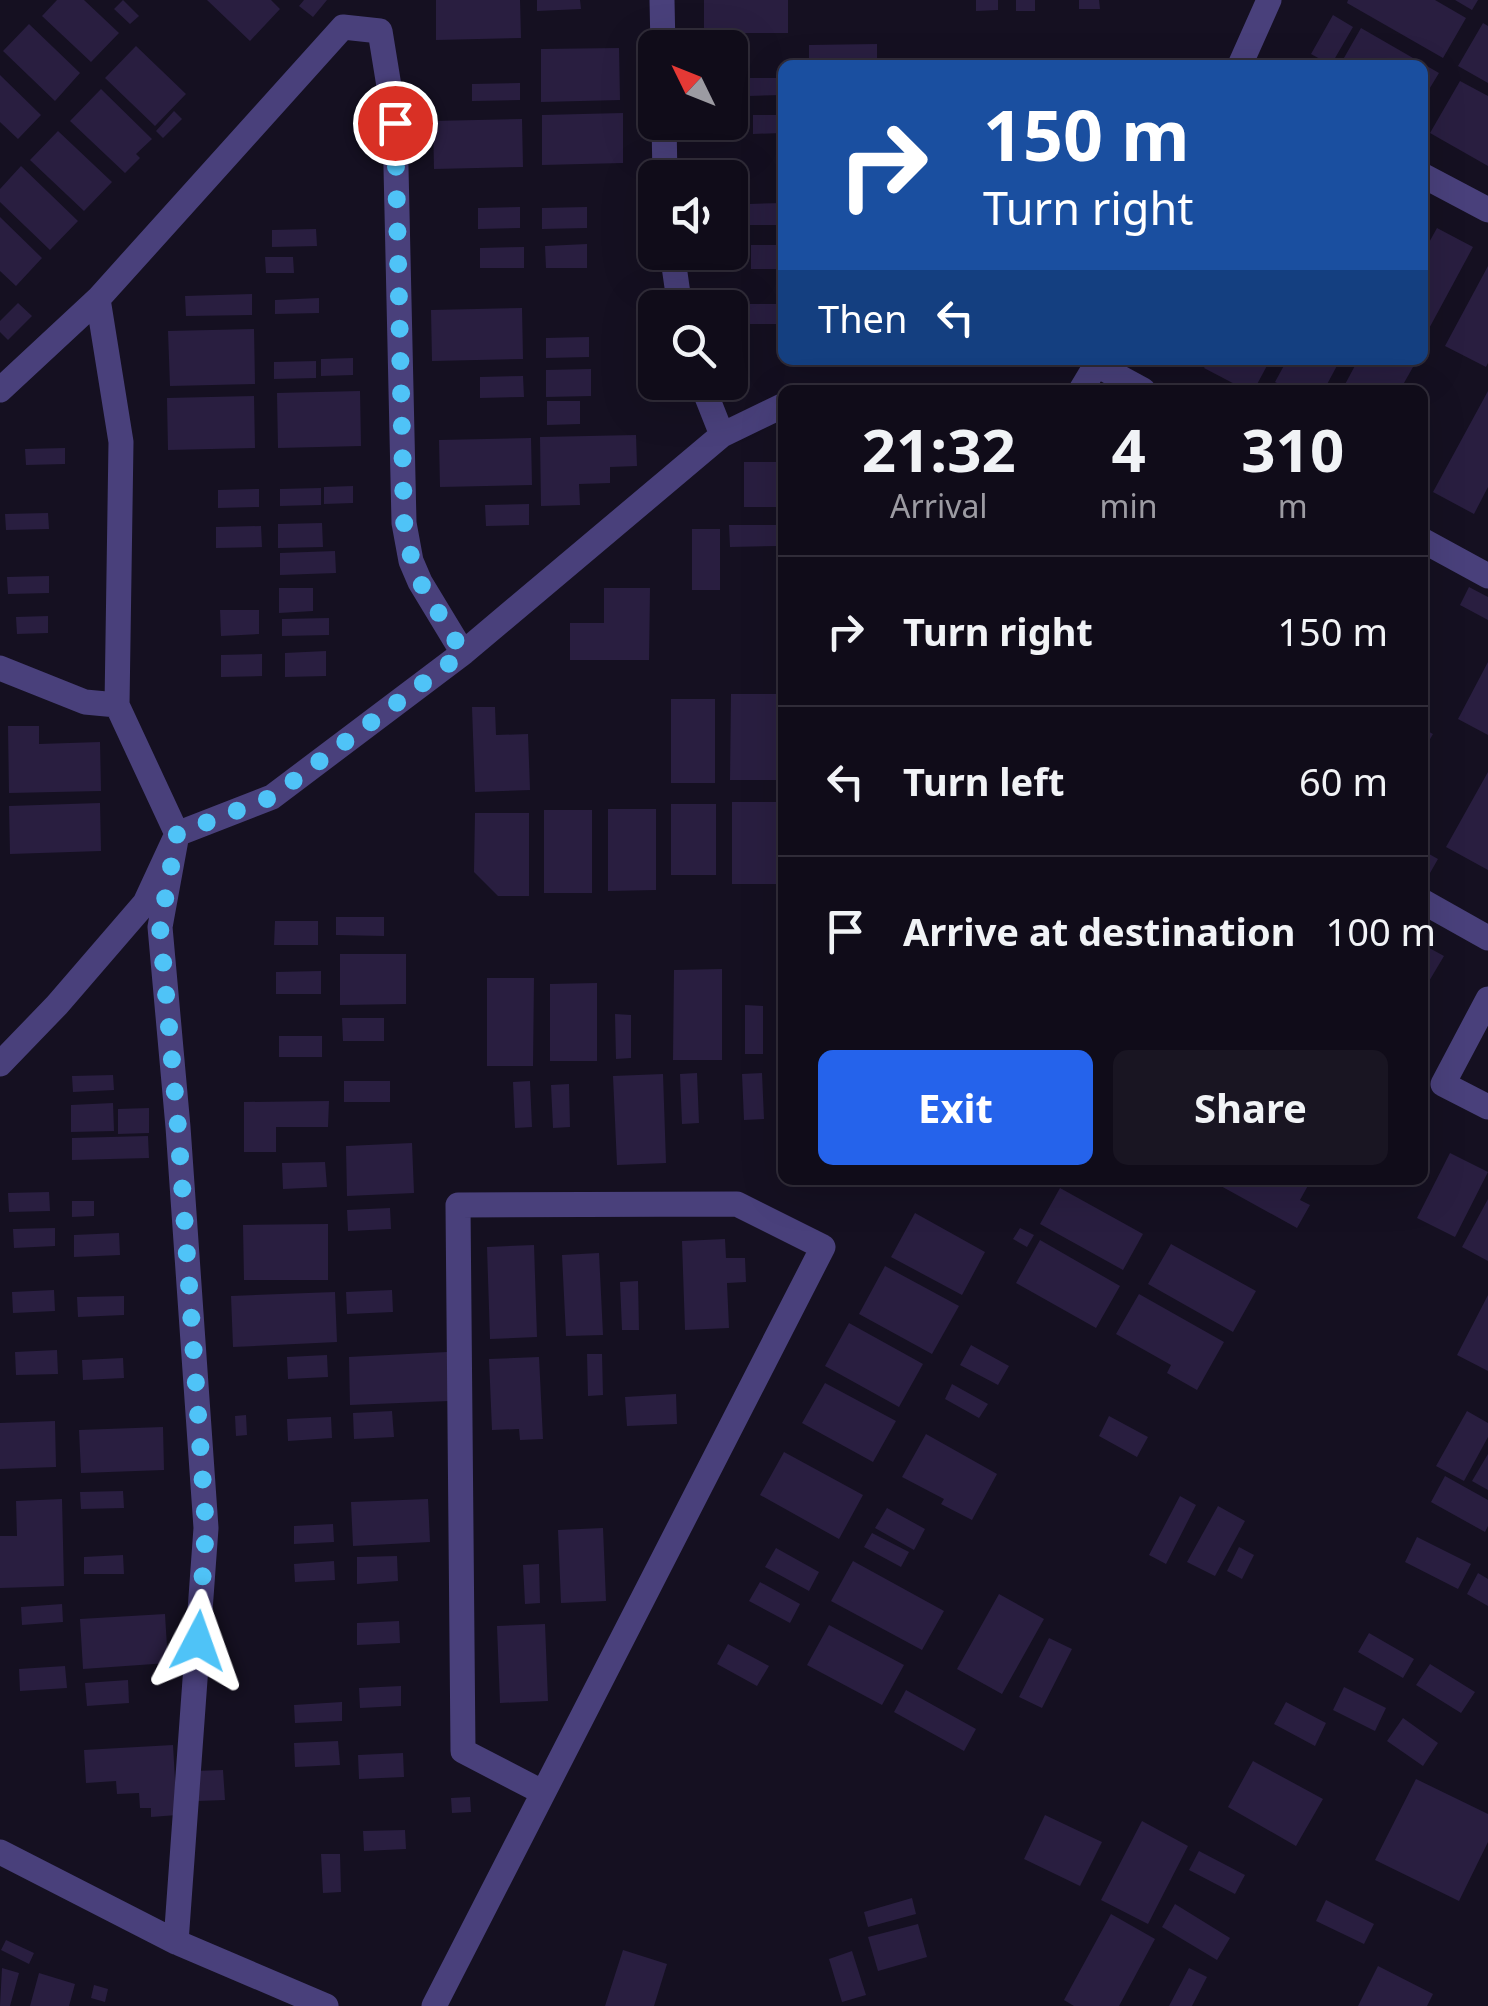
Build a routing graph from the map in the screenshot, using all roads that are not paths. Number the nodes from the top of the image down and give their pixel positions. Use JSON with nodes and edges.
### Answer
{"nodes":[{"id":1,"x":662,"y":0,"type":"edge"},
{"id":2,"x":1270,"y":0,"type":"edge"},
{"id":3,"x":663,"y":30,"type":"edge"},
{"id":4,"x":1242,"y":60,"type":"edge"},
{"id":5,"x":1428,"y":178,"type":"edge"},
{"id":6,"x":1488,"y":210,"type":"edge"},
{"id":7,"x":98,"y":299,"type":"junction"},
{"id":8,"x":1103,"y":365,"type":"edge"},
{"id":9,"x":1135,"y":385,"type":"edge"},
{"id":10,"x":0,"y":390,"type":"edge"},
{"id":11,"x":708,"y":400,"type":"edge"},
{"id":12,"x":778,"y":408,"type":"edge"},
{"id":13,"x":722,"y":435,"type":"junction"},
{"id":14,"x":1428,"y":543,"type":"edge"},
{"id":15,"x":1488,"y":576,"type":"edge"},
{"id":16,"x":463,"y":653,"type":"junction"},
{"id":17,"x":0,"y":668,"type":"edge"},
{"id":18,"x":116,"y":706,"type":"junction"},
{"id":19,"x":177,"y":834,"type":"junction"},
{"id":20,"x":1428,"y":904,"type":"edge"},
{"id":21,"x":1488,"y":938,"type":"edge"},
{"id":22,"x":1488,"y":999,"type":"edge"},
{"id":23,"x":0,"y":1064,"type":"edge"},
{"id":24,"x":1488,"y":1106,"type":"edge"},
{"id":25,"x":542,"y":1792,"type":"junction"},
{"id":26,"x":0,"y":1852,"type":"edge"},
{"id":27,"x":176,"y":1942,"type":"junction"},
{"id":28,"x":326,"y":2006,"type":"edge"},
{"id":29,"x":434,"y":2006,"type":"edge"}],
"edges":[{"from":1,"to":3,"type":"street"},
{"from":2,"to":4,"type":"street"},
{"from":5,"to":6,"type":"street"},
{"from":7,"to":10,"type":"street"},
{"from":7,"to":16,"type":"street"},
{"from":7,"to":18,"type":"street"},
{"from":8,"to":9,"type":"street"},
{"from":11,"to":13,"type":"street"},
{"from":12,"to":13,"type":"street"},
{"from":13,"to":16,"type":"street"},
{"from":14,"to":15,"type":"street"},
{"from":16,"to":19,"type":"street"},
{"from":17,"to":18,"type":"street"},
{"from":18,"to":19,"type":"street"},
{"from":19,"to":23,"type":"street"},
{"from":19,"to":27,"type":"street"},
{"from":20,"to":21,"type":"street"},
{"from":22,"to":24,"type":"street"},
{"from":25,"to":25,"type":"street"},
{"from":25,"to":29,"type":"street"},
{"from":26,"to":27,"type":"street"},
{"from":27,"to":28,"type":"street"}]}
